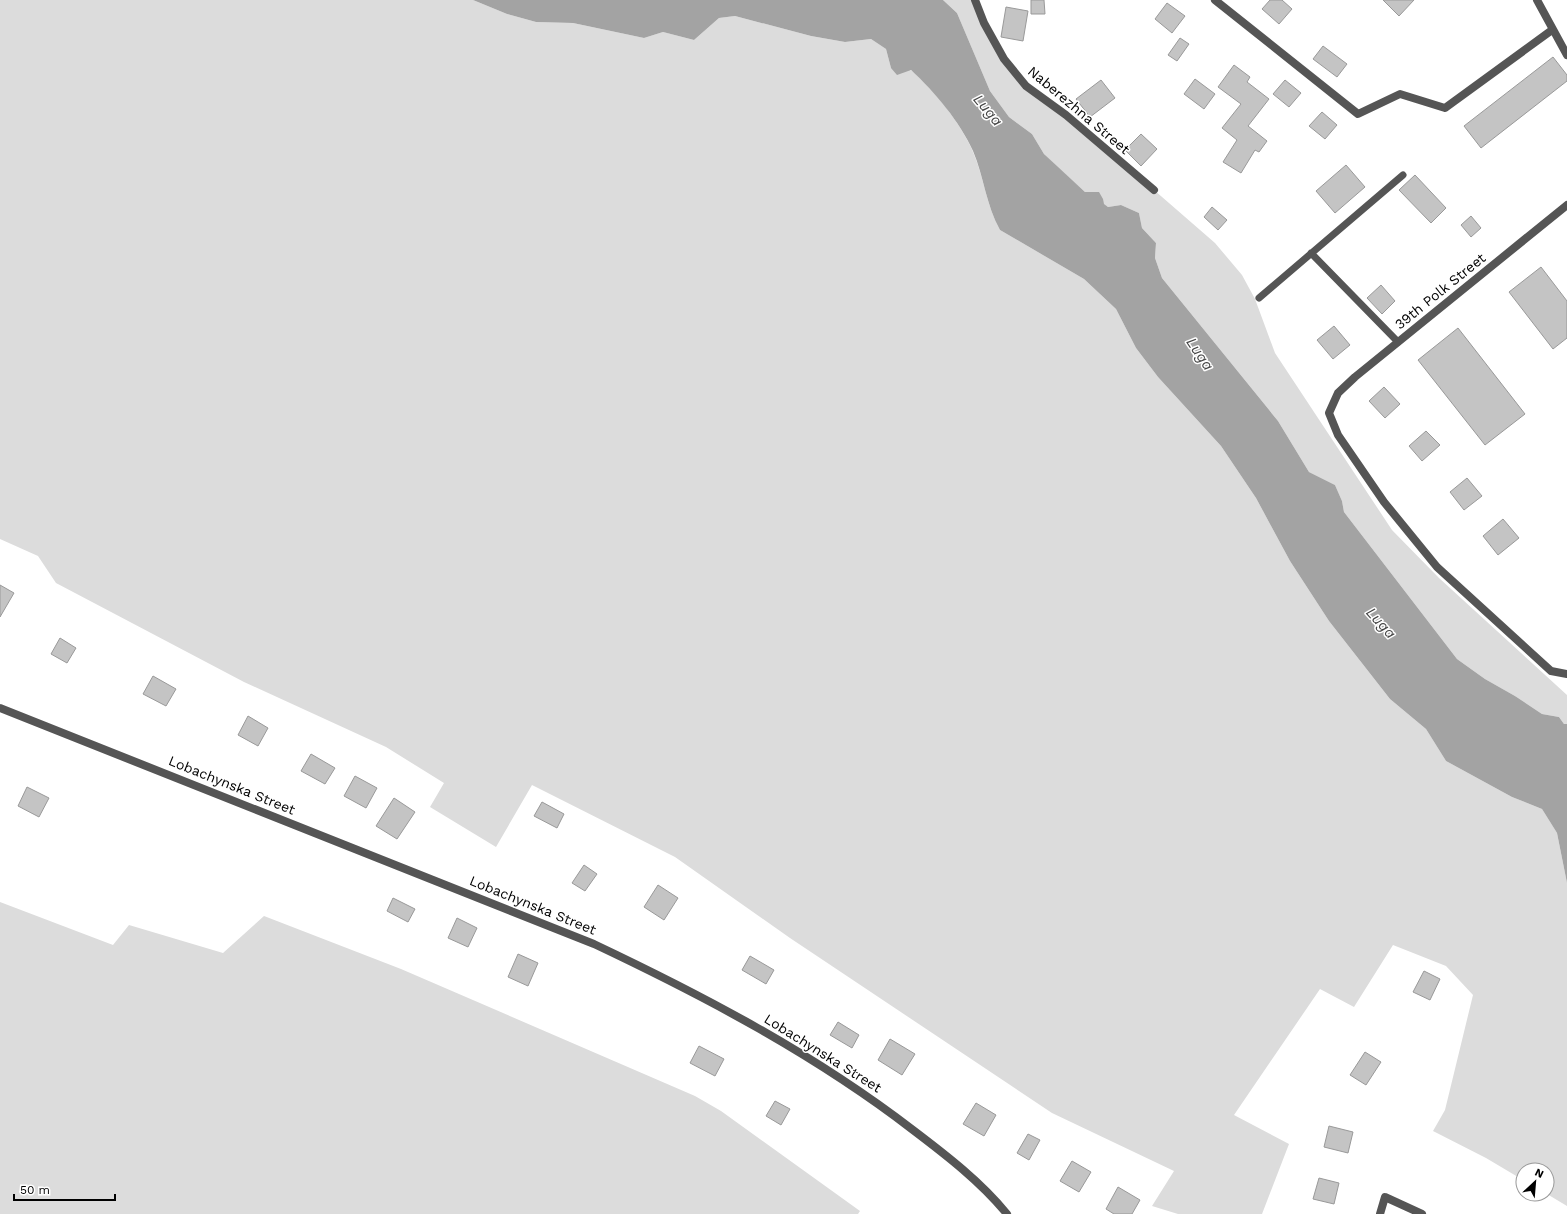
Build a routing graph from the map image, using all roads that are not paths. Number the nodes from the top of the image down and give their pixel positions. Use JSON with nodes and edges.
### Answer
{"nodes":[{"id":1,"x":975,"y":0,"type":"edge"},
{"id":2,"x":1215,"y":0,"type":"edge"},
{"id":3,"x":1539,"y":3,"type":"edge"},
{"id":4,"x":1552,"y":30,"type":"junction"},
{"id":5,"x":1567,"y":55,"type":"edge"},
{"id":6,"x":1403,"y":175,"type":"dead end"},
{"id":7,"x":1154,"y":190,"type":"dead end"},
{"id":8,"x":1567,"y":204,"type":"edge"},
{"id":9,"x":1312,"y":253,"type":"junction"},
{"id":10,"x":1259,"y":298,"type":"dead end"},
{"id":11,"x":1398,"y":342,"type":"junction"},
{"id":12,"x":1567,"y":674,"type":"edge"},
{"id":13,"x":0,"y":708,"type":"edge"},
{"id":14,"x":1007,"y":1214,"type":"edge"},
{"id":15,"x":1380,"y":1214,"type":"edge"},
{"id":16,"x":1422,"y":1214,"type":"edge"}],
"edges":[{"from":1,"to":7,"type":"street","name":"Naberezhna Street"},
{"from":2,"to":4,"type":"street"},
{"from":3,"to":4,"type":"street"},
{"from":4,"to":5,"type":"street"},
{"from":6,"to":9,"type":"lane"},
{"from":8,"to":11,"type":"street","name":"39th Polk Street"},
{"from":9,"to":10,"type":"lane"},
{"from":9,"to":11,"type":"lane"},
{"from":11,"to":12,"type":"street","name":"39th Polk Street"},
{"from":13,"to":14,"type":"street","name":"Lobachynska Street"},
{"from":15,"to":16,"type":"street"}]}
